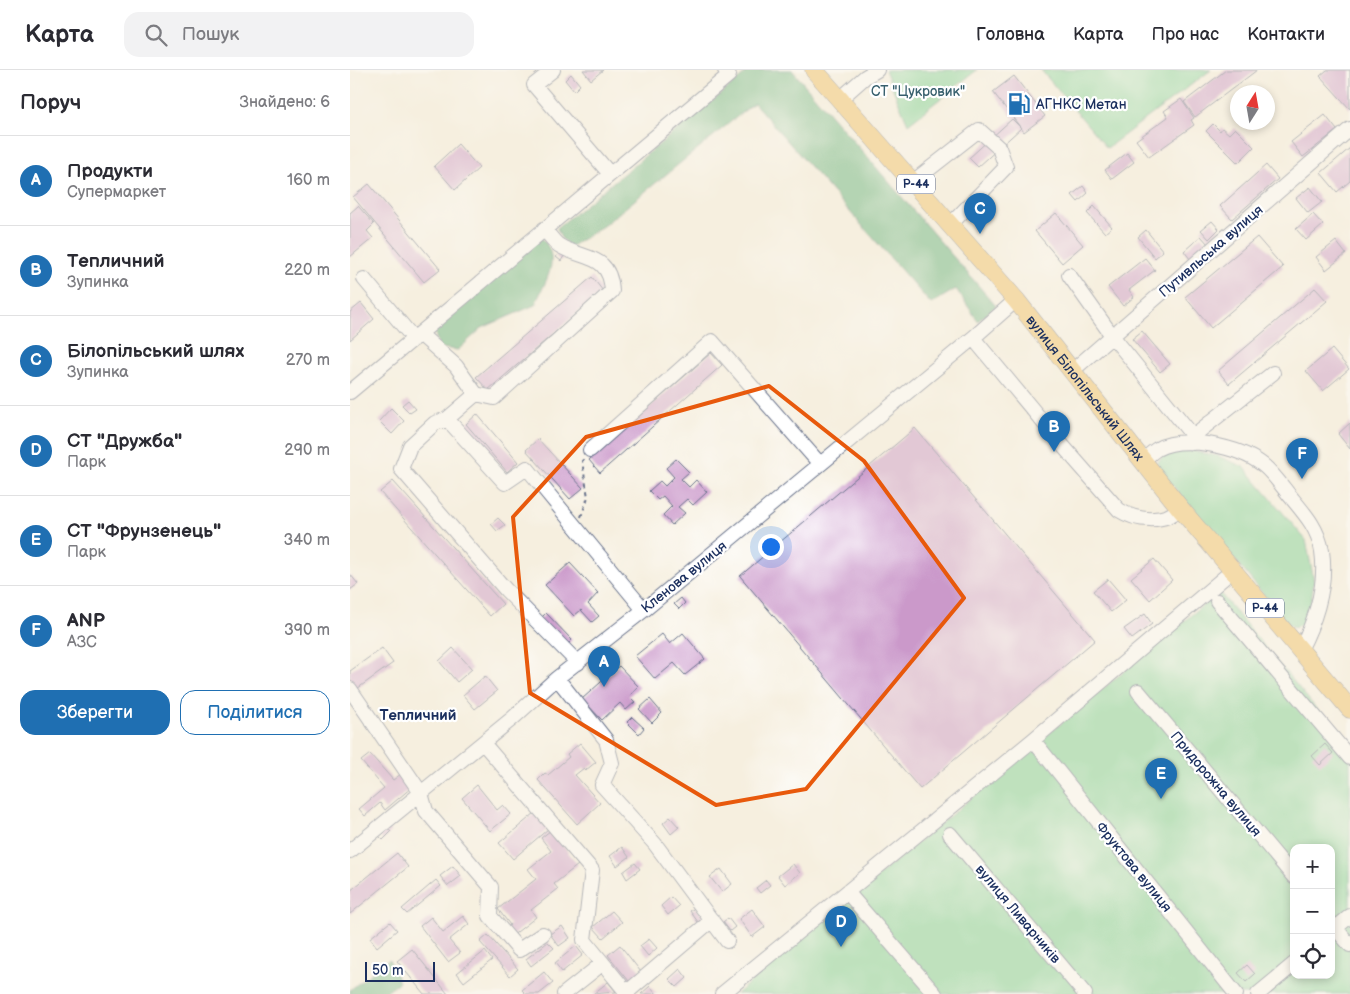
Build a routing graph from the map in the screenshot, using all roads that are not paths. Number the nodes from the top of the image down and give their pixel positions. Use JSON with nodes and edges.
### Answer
{"nodes":[{"id":1,"x":553,"y":70,"type":"edge"},
{"id":2,"x":725,"y":70,"type":"edge"},
{"id":3,"x":814,"y":70,"type":"edge"},
{"id":4,"x":877,"y":70,"type":"edge"},
{"id":5,"x":839,"y":100,"type":"junction"},
{"id":6,"x":1350,"y":129,"type":"edge"},
{"id":7,"x":610,"y":174,"type":"junction"},
{"id":8,"x":914,"y":181,"type":"junction"},
{"id":9,"x":951,"y":224,"type":"junction"},
{"id":10,"x":544,"y":229,"type":"junction"},
{"id":11,"x":1070,"y":275,"type":"dead end"},
{"id":12,"x":364,"y":279,"type":"dead end"},
{"id":13,"x":1016,"y":300,"type":"junction"},
{"id":14,"x":417,"y":336,"type":"junction"},
{"id":15,"x":1113,"y":337,"type":"junction"},
{"id":16,"x":973,"y":338,"type":"junction"},
{"id":17,"x":1072,"y":372,"type":"junction"},
{"id":18,"x":1273,"y":373,"type":"dead end"},
{"id":19,"x":350,"y":392,"type":"edge"},
{"id":20,"x":476,"y":394,"type":"junction"},
{"id":21,"x":447,"y":419,"type":"junction"},
{"id":22,"x":1193,"y":440,"type":"junction"},
{"id":23,"x":590,"y":450,"type":"road end"},
{"id":24,"x":1143,"y":461,"type":"junction"},
{"id":25,"x":820,"y":464,"type":"junction"},
{"id":26,"x":1180,"y":508,"type":"junction"},
{"id":27,"x":1233,"y":570,"type":"junction"},
{"id":28,"x":1217,"y":601,"type":"dead end"},
{"id":29,"x":644,"y":610,"type":"junction"},
{"id":30,"x":1300,"y":650,"type":"junction"},
{"id":31,"x":578,"y":663,"type":"junction"},
{"id":32,"x":556,"y":678,"type":"junction"},
{"id":33,"x":350,"y":689,"type":"edge"},
{"id":34,"x":1138,"y":691,"type":"dead end"},
{"id":35,"x":1350,"y":709,"type":"edge"},
{"id":36,"x":1033,"y":740,"type":"junction"},
{"id":37,"x":483,"y":743,"type":"junction"},
{"id":38,"x":1350,"y":758,"type":"edge"},
{"id":39,"x":421,"y":793,"type":"junction"},
{"id":40,"x":950,"y":834,"type":"dead end"},
{"id":41,"x":350,"y":851,"type":"edge"},
{"id":42,"x":1290,"y":872,"type":"edge"},
{"id":43,"x":848,"y":893,"type":"junction"},
{"id":44,"x":1350,"y":916,"type":"edge"},
{"id":45,"x":712,"y":920,"type":"junction"},
{"id":46,"x":1335,"y":927,"type":"edge"},
{"id":47,"x":1335,"y":930,"type":"edge"},
{"id":48,"x":542,"y":934,"type":"dead end"},
{"id":49,"x":727,"y":941,"type":"dead end"},
{"id":50,"x":1350,"y":945,"type":"edge"},
{"id":51,"x":603,"y":963,"type":"junction"},
{"id":52,"x":1290,"y":967,"type":"edge"},
{"id":53,"x":626,"y":993,"type":"edge"},
{"id":54,"x":564,"y":994,"type":"edge"},
{"id":55,"x":722,"y":994,"type":"edge"},
{"id":56,"x":934,"y":994,"type":"edge"},
{"id":57,"x":1085,"y":994,"type":"edge"},
{"id":58,"x":1236,"y":994,"type":"edge"},
{"id":59,"x":1258,"y":994,"type":"edge"}],
"edges":[{"from":1,"to":7,"type":"street"},
{"from":2,"to":7,"type":"street"},
{"from":3,"to":5,"type":"main road","name":"вулиця Білопільський Шлях","number":"Р-44"},
{"from":4,"to":5,"type":"street"},
{"from":5,"to":8,"type":"main road","name":"вулиця Білопільський Шлях","number":"Р-44"},
{"from":6,"to":15,"type":"street","name":"Путивльська вулиця"},
{"from":7,"to":10,"type":"street"},
{"from":8,"to":9,"type":"main road","name":"вулиця Білопільський Шлях","number":"Р-44"},
{"from":8,"to":9,"type":"street"},
{"from":9,"to":13,"type":"main road","name":"вулиця Білопільський Шлях","number":"Р-44"},
{"from":10,"to":14,"type":"street"},
{"from":10,"to":20,"type":"street"},
{"from":11,"to":15,"type":"street"},
{"from":12,"to":14,"type":"street"},
{"from":13,"to":16,"type":"street","name":"Кленова вулиця"},
{"from":13,"to":17,"type":"main road","name":"вулиця Білопільський Шлях","number":"Р-44"},
{"from":14,"to":19,"type":"street"},
{"from":14,"to":20,"type":"street"},
{"from":15,"to":17,"type":"street","name":"Путивльська вулиця"},
{"from":15,"to":22,"type":"street"},
{"from":16,"to":25,"type":"street","name":"Кленова вулиця"},
{"from":16,"to":26,"type":"street"},
{"from":17,"to":24,"type":"main road","name":"вулиця Білопільський Шлях","number":"Р-44"},
{"from":18,"to":22,"type":"street"},
{"from":20,"to":21,"type":"street"},
{"from":21,"to":29,"type":"street"},
{"from":21,"to":31,"type":"street"},
{"from":22,"to":24,"type":"street"},
{"from":22,"to":30,"type":"street"},
{"from":23,"to":25,"type":"street"},
{"from":24,"to":26,"type":"main road","name":"вулиця Білопільський Шлях","number":"Р-44"},
{"from":25,"to":29,"type":"street","name":"Кленова вулиця"},
{"from":26,"to":27,"type":"main road","name":"вулиця Білопільський Шлях","number":"Р-44"},
{"from":27,"to":30,"type":"main road","name":"вулиця Білопільський Шлях","number":"Р-44"},
{"from":27,"to":36,"type":"street"},
{"from":28,"to":38,"type":"street"},
{"from":29,"to":31,"type":"street","name":"Кленова вулиця"},
{"from":30,"to":35,"type":"main road","name":"вулиця Білопільський Шлях","number":"Р-44"},
{"from":31,"to":32,"type":"street","name":"Кленова вулиця"},
{"from":32,"to":37,"type":"street","name":"Кленова вулиця"},
{"from":32,"to":45,"type":"street"},
{"from":33,"to":39,"type":"street"},
{"from":34,"to":42,"type":"street","name":"Придорожна вулиця"},
{"from":36,"to":43,"type":"street"},
{"from":36,"to":58,"type":"street","name":"Фруктова вулиця"},
{"from":37,"to":39,"type":"street","name":"Кленова вулиця"},
{"from":37,"to":51,"type":"street"},
{"from":39,"to":41,"type":"street","name":"Кленова вулиця"},
{"from":39,"to":48,"type":"street"},
{"from":40,"to":57,"type":"street","name":"вулиця Ливарників"},
{"from":43,"to":55,"type":"street"},
{"from":43,"to":56,"type":"street"},
{"from":44,"to":46,"type":"street"},
{"from":45,"to":49,"type":"street"},
{"from":45,"to":53,"type":"street"},
{"from":47,"to":50,"type":"street"},
{"from":51,"to":53,"type":"street"},
{"from":51,"to":54,"type":"street"},
{"from":52,"to":59,"type":"street"}]}
